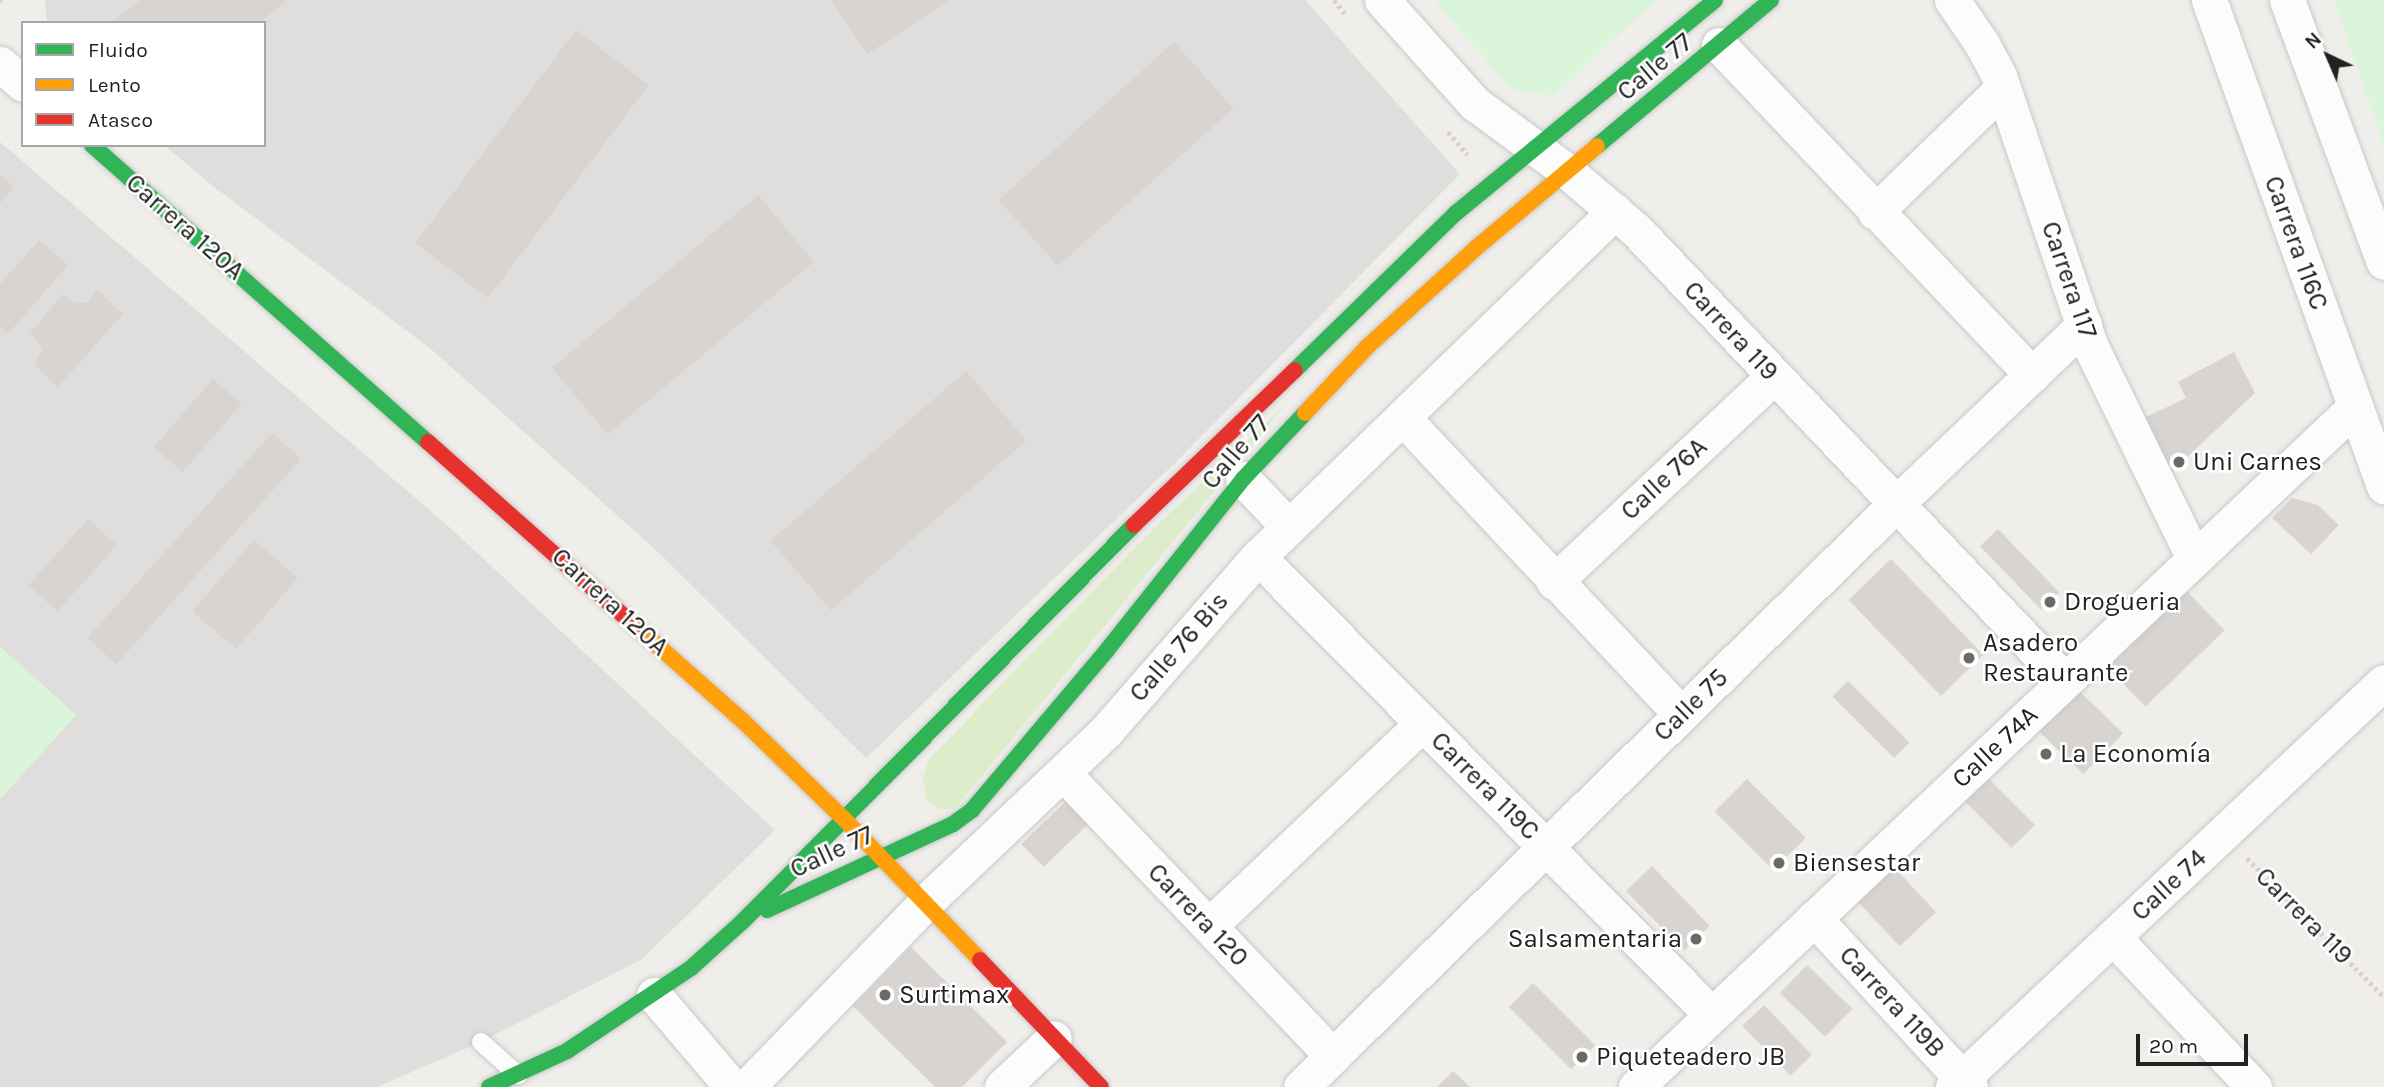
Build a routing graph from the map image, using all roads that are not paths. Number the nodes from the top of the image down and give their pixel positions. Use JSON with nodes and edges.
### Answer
{"nodes":[{"id":1,"x":1382,"y":0,"type":"edge"},
{"id":2,"x":1715,"y":0,"type":"edge"},
{"id":3,"x":1771,"y":0,"type":"edge"},
{"id":4,"x":1952,"y":0,"type":"edge"},
{"id":5,"x":2209,"y":0,"type":"edge"},
{"id":6,"x":2287,"y":0,"type":"edge"},
{"id":7,"x":1719,"y":45,"type":"junction"},
{"id":8,"x":0,"y":64,"type":"edge"},
{"id":9,"x":21,"y":82,"type":"edge"},
{"id":10,"x":2003,"y":88,"type":"junction"},
{"id":11,"x":94,"y":147,"type":"edge"},
{"id":12,"x":1533,"y":148,"type":"junction"},
{"id":13,"x":1569,"y":172,"type":"junction"},
{"id":14,"x":1615,"y":211,"type":"junction"},
{"id":15,"x":1875,"y":212,"type":"junction"},
{"id":16,"x":2384,"y":262,"type":"edge"},
{"id":17,"x":2084,"y":325,"type":"junction"},
{"id":18,"x":2032,"y":374,"type":"junction"},
{"id":19,"x":1774,"y":376,"type":"junction"},
{"id":20,"x":2355,"y":407,"type":"junction"},
{"id":21,"x":1403,"y":418,"type":"junction"},
{"id":22,"x":1243,"y":479,"type":"junction"},
{"id":23,"x":2384,"y":486,"type":"edge"},
{"id":24,"x":1896,"y":504,"type":"junction"},
{"id":25,"x":1289,"y":527,"type":"junction"},
{"id":26,"x":1258,"y":557,"type":"junction"},
{"id":27,"x":2194,"y":558,"type":"junction"},
{"id":28,"x":1554,"y":582,"type":"junction"},
{"id":29,"x":2064,"y":681,"type":"junction"},
{"id":30,"x":2384,"y":682,"type":"edge"},
{"id":31,"x":1072,"y":694,"type":"junction"},
{"id":32,"x":1681,"y":714,"type":"junction"},
{"id":33,"x":1422,"y":724,"type":"junction"},
{"id":34,"x":1106,"y":730,"type":"junction"},
{"id":35,"x":1063,"y":774,"type":"junction"},
{"id":36,"x":844,"y":819,"type":"junction"},
{"id":37,"x":1546,"y":846,"type":"junction"},
{"id":38,"x":880,"y":856,"type":"junction"},
{"id":39,"x":925,"y":903,"type":"junction"},
{"id":40,"x":1814,"y":918,"type":"junction"},
{"id":41,"x":743,"y":921,"type":"junction"},
{"id":42,"x":1209,"y":926,"type":"junction"},
{"id":43,"x":2113,"y":937,"type":"junction"},
{"id":44,"x":654,"y":995,"type":"junction"},
{"id":45,"x":1712,"y":1015,"type":"junction"},
{"id":46,"x":1054,"y":1038,"type":"junction"},
{"id":47,"x":481,"y":1042,"type":"dead end"},
{"id":48,"x":1333,"y":1056,"type":"junction"},
{"id":49,"x":518,"y":1076,"type":"junction"},
{"id":50,"x":1962,"y":1084,"type":"edge"},
{"id":51,"x":489,"y":1087,"type":"edge"},
{"id":52,"x":732,"y":1087,"type":"edge"},
{"id":53,"x":747,"y":1087,"type":"edge"},
{"id":54,"x":1002,"y":1087,"type":"edge"},
{"id":55,"x":1101,"y":1087,"type":"edge"},
{"id":56,"x":1301,"y":1087,"type":"edge"},
{"id":57,"x":1636,"y":1087,"type":"edge"},
{"id":58,"x":2254,"y":1087,"type":"edge"}],
"edges":[{"from":1,"to":12,"type":"street","name":"Carrera 119"},
{"from":2,"to":12,"type":"street","name":"Calle 77"},
{"from":3,"to":7,"type":"street","name":"Calle 77"},
{"from":4,"to":10,"type":"street","name":"Carrera 117"},
{"from":5,"to":20,"type":"street","name":"Carrera 116C"},
{"from":6,"to":16,"type":"street"},
{"from":7,"to":13,"type":"street","name":"Calle 77"},
{"from":7,"to":15,"type":"street"},
{"from":8,"to":9,"type":"street"},
{"from":10,"to":15,"type":"street"},
{"from":10,"to":17,"type":"street","name":"Carrera 117"},
{"from":11,"to":36,"type":"street","name":"Carrera 120A"},
{"from":12,"to":13,"type":"street","name":"Carrera 119"},
{"from":12,"to":36,"type":"street","name":"Calle 77"},
{"from":13,"to":14,"type":"street","name":"Carrera 119"},
{"from":13,"to":22,"type":"street","name":"Calle 77"},
{"from":14,"to":19,"type":"street","name":"Carrera 119"},
{"from":14,"to":21,"type":"street","name":"Calle 76 Bis"},
{"from":15,"to":18,"type":"street"},
{"from":17,"to":18,"type":"street","name":"Calle 75"},
{"from":17,"to":27,"type":"street","name":"Carrera 117"},
{"from":18,"to":24,"type":"street","name":"Calle 75"},
{"from":19,"to":24,"type":"street","name":"Carrera 119"},
{"from":19,"to":28,"type":"street","name":"Calle 76A"},
{"from":20,"to":23,"type":"street","name":"Carrera 116C"},
{"from":20,"to":27,"type":"street","name":"Calle 74A"},
{"from":21,"to":25,"type":"street","name":"Calle 76 Bis"},
{"from":21,"to":28,"type":"street"},
{"from":22,"to":25,"type":"street"},
{"from":22,"to":31,"type":"street","name":"Calle 77"},
{"from":24,"to":29,"type":"street","name":"Carrera 119"},
{"from":24,"to":32,"type":"street","name":"Calle 75"},
{"from":25,"to":26,"type":"street","name":"Calle 76 Bis"},
{"from":26,"to":33,"type":"street","name":"Carrera 119C"},
{"from":26,"to":34,"type":"street","name":"Calle 76 Bis"},
{"from":27,"to":29,"type":"street","name":"Calle 74A"},
{"from":28,"to":32,"type":"street"},
{"from":29,"to":40,"type":"street","name":"Calle 74A"},
{"from":30,"to":43,"type":"street","name":"Calle 74"},
{"from":31,"to":34,"type":"street"},
{"from":31,"to":38,"type":"street","name":"Calle 77"},
{"from":32,"to":37,"type":"street","name":"Calle 75"},
{"from":33,"to":37,"type":"street","name":"Carrera 119C"},
{"from":33,"to":42,"type":"street"},
{"from":34,"to":35,"type":"street","name":"Calle 76 Bis"},
{"from":35,"to":39,"type":"street","name":"Calle 76 Bis"},
{"from":35,"to":42,"type":"street","name":"Carrera 120"},
{"from":36,"to":38,"type":"street","name":"Carrera 120A"},
{"from":36,"to":41,"type":"street","name":"Calle 77"},
{"from":37,"to":45,"type":"street","name":"Carrera 119C"},
{"from":37,"to":48,"type":"street","name":"Calle 75"},
{"from":38,"to":39,"type":"street","name":"Carrera 120A"},
{"from":38,"to":41,"type":"street","name":"Calle 77"},
{"from":39,"to":46,"type":"street","name":"Carrera 120A"},
{"from":39,"to":53,"type":"street","name":"Calle 76 Bis"},
{"from":40,"to":45,"type":"street","name":"Calle 74A"},
{"from":40,"to":50,"type":"street","name":"Carrera 119B"},
{"from":41,"to":44,"type":"street","name":"Calle 77"},
{"from":42,"to":48,"type":"street","name":"Carrera 120"},
{"from":43,"to":50,"type":"street","name":"Calle 74"},
{"from":43,"to":58,"type":"street"},
{"from":44,"to":49,"type":"street","name":"Calle 77"},
{"from":44,"to":52,"type":"street"},
{"from":45,"to":57,"type":"street","name":"Calle 74A"},
{"from":46,"to":54,"type":"street"},
{"from":46,"to":55,"type":"street","name":"Carrera 120A"},
{"from":47,"to":49,"type":"lane"},
{"from":48,"to":56,"type":"street","name":"Calle 75"},
{"from":49,"to":51,"type":"street","name":"Calle 77"}]}
